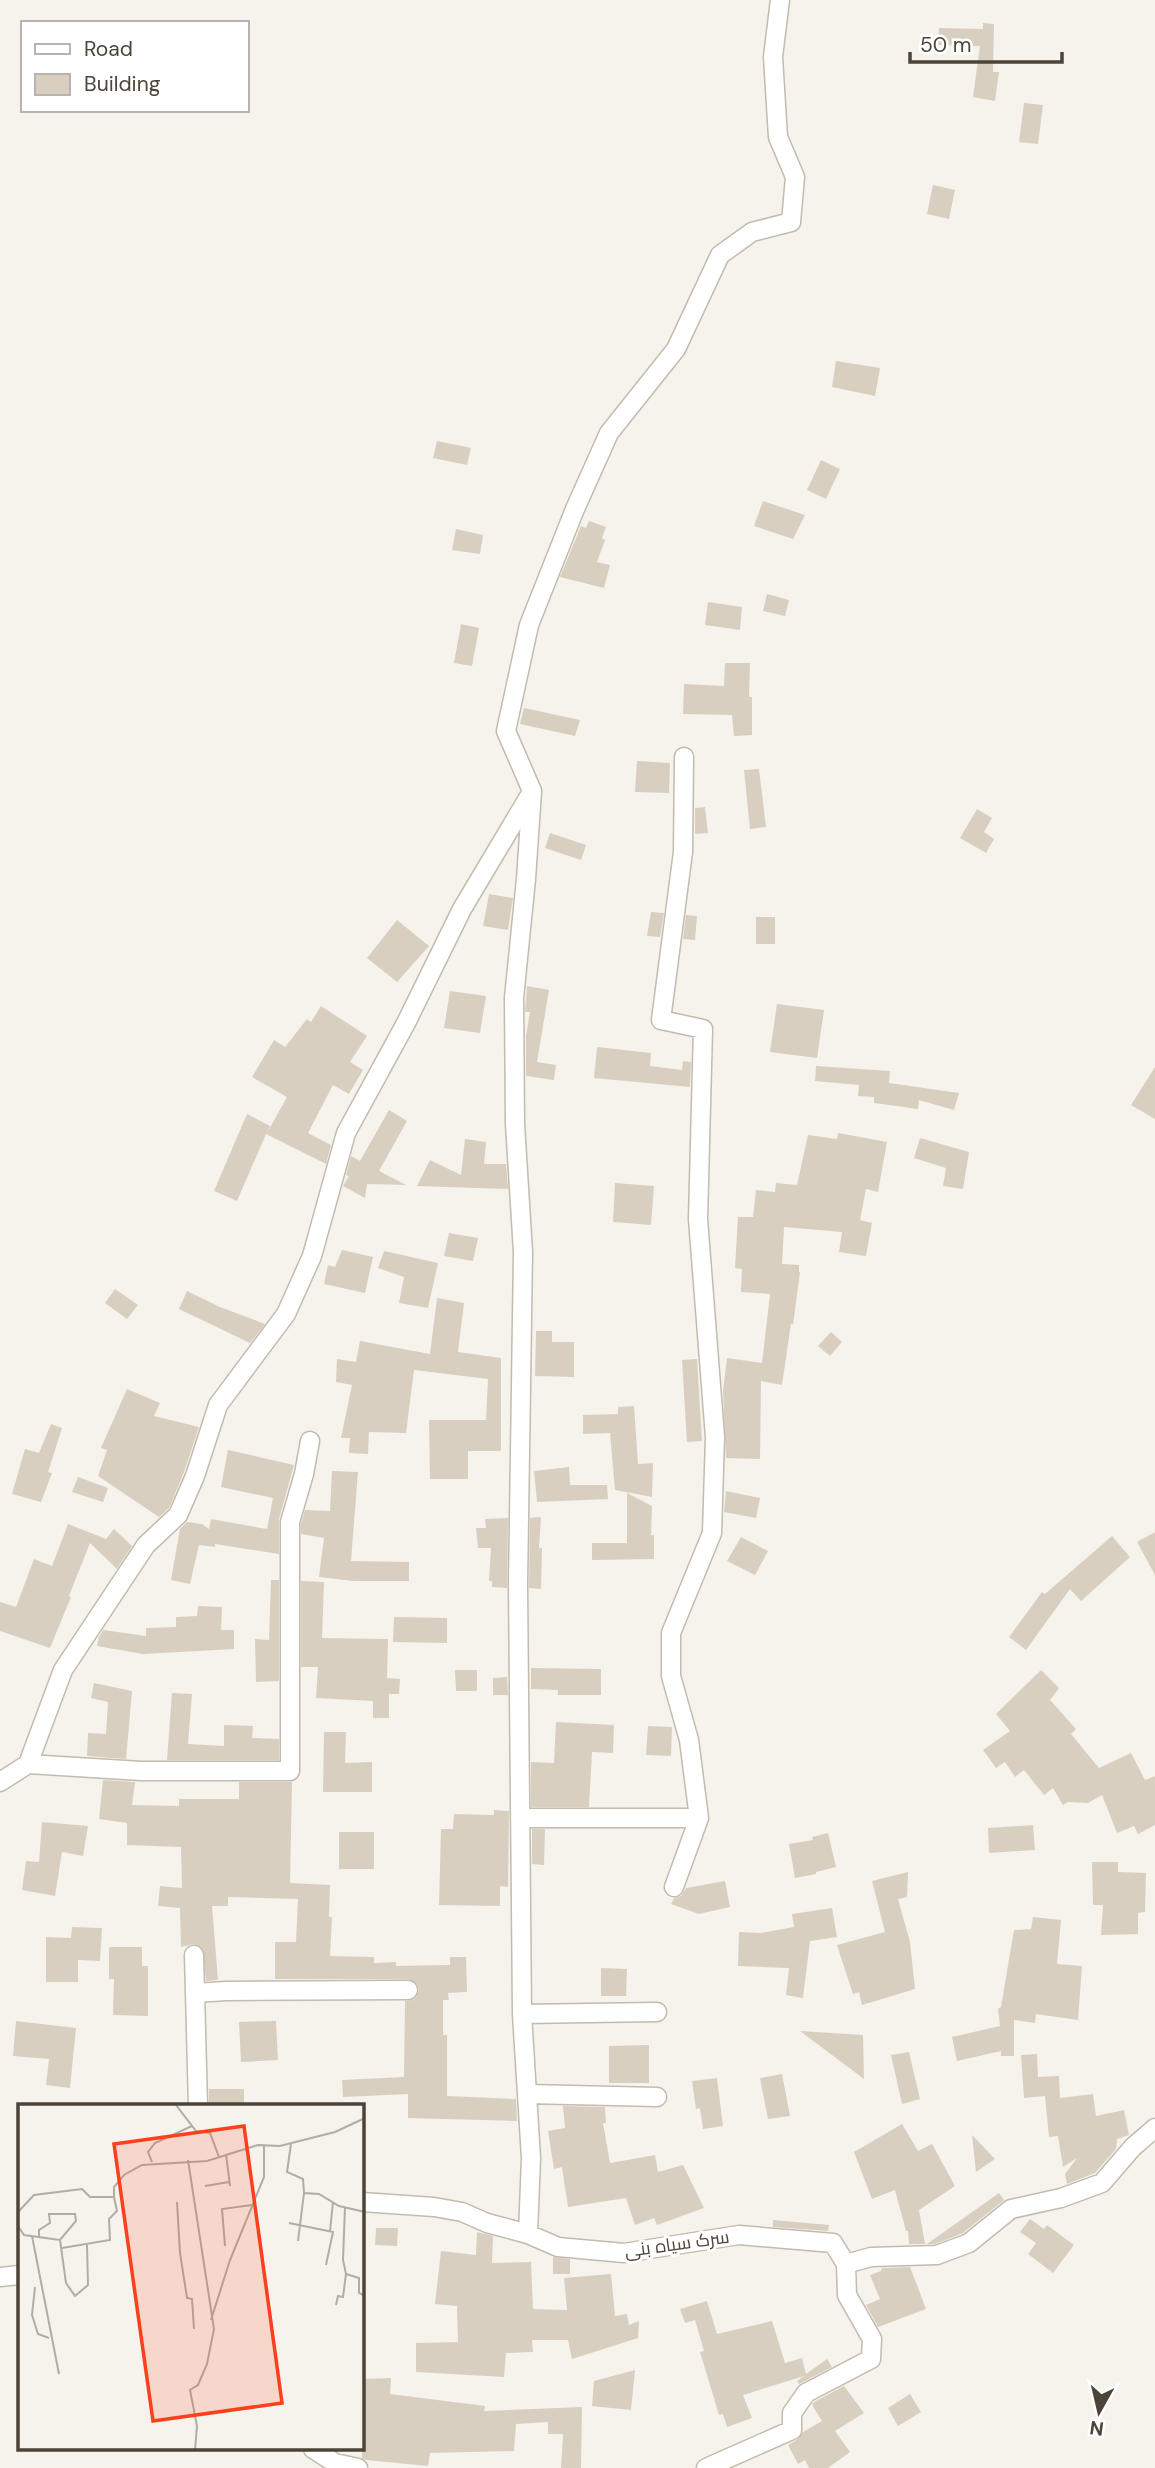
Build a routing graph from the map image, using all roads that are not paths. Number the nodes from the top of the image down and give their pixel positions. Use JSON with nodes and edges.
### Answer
{"nodes":[{"id":1,"x":780,"y":0,"type":"edge"},
{"id":2,"x":684,"y":757,"type":"dead end"},
{"id":3,"x":532,"y":791,"type":"junction"},
{"id":4,"x":310,"y":1441,"type":"dead end"},
{"id":5,"x":28,"y":1764,"type":"junction"},
{"id":6,"x":0,"y":1782,"type":"edge"},
{"id":7,"x":520,"y":1818,"type":"junction"},
{"id":8,"x":699,"y":1818,"type":"junction"},
{"id":9,"x":674,"y":1887,"type":"dead end"},
{"id":10,"x":194,"y":1955,"type":"dead end"},
{"id":11,"x":408,"y":1990,"type":"dead end"},
{"id":12,"x":195,"y":1993,"type":"junction"},
{"id":13,"x":657,"y":2012,"type":"dead end"},
{"id":14,"x":522,"y":2014,"type":"junction"},
{"id":15,"x":527,"y":2094,"type":"junction"},
{"id":16,"x":657,"y":2097,"type":"dead end"},
{"id":17,"x":198,"y":2104,"type":"edge"},
{"id":18,"x":1155,"y":2128,"type":"edge"},
{"id":19,"x":364,"y":2202,"type":"edge"},
{"id":20,"x":528,"y":2234,"type":"junction"},
{"id":21,"x":846,"y":2264,"type":"junction"},
{"id":22,"x":18,"y":2275,"type":"edge"},
{"id":23,"x":0,"y":2277,"type":"edge"},
{"id":24,"x":315,"y":2450,"type":"edge"},
{"id":25,"x":358,"y":2468,"type":"edge"},
{"id":26,"x":706,"y":2468,"type":"edge"}],
"edges":[{"from":1,"to":3,"type":"street"},
{"from":2,"to":8,"type":"street"},
{"from":3,"to":5,"type":"street"},
{"from":3,"to":7,"type":"street"},
{"from":4,"to":5,"type":"street"},
{"from":5,"to":6,"type":"street"},
{"from":7,"to":8,"type":"street"},
{"from":7,"to":14,"type":"street"},
{"from":8,"to":9,"type":"street"},
{"from":10,"to":12,"type":"street"},
{"from":11,"to":12,"type":"street"},
{"from":12,"to":17,"type":"street"},
{"from":13,"to":14,"type":"street"},
{"from":14,"to":15,"type":"street"},
{"from":15,"to":16,"type":"street"},
{"from":15,"to":20,"type":"street"},
{"from":18,"to":21,"type":"street"},
{"from":19,"to":20,"type":"street","name":"سرک سیاه بنی"},
{"from":20,"to":21,"type":"street","name":"سرک سیاه بنی"},
{"from":21,"to":26,"type":"street"},
{"from":22,"to":23,"type":"street"},
{"from":24,"to":25,"type":"street"}]}
